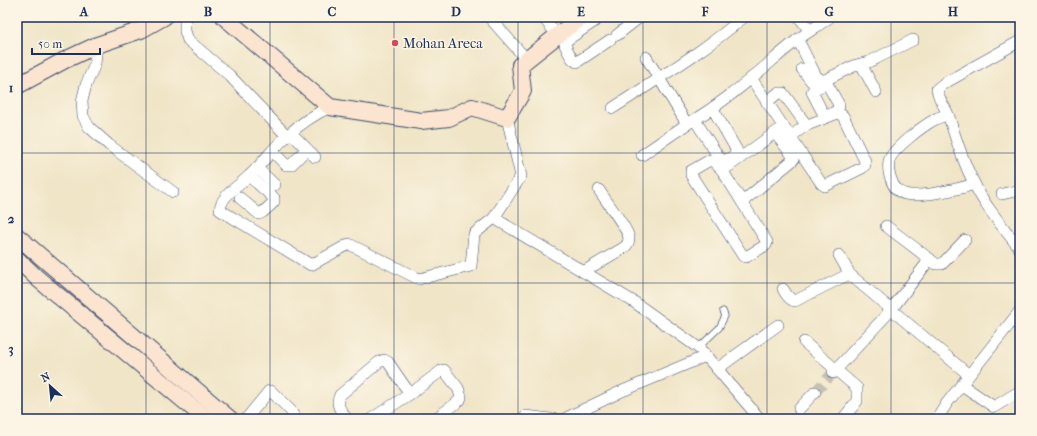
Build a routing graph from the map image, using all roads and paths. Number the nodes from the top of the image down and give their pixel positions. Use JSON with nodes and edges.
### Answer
{"nodes":[{"id":1,"x":164,"y":17,"type":"edge"},
{"id":2,"x":187,"y":17,"type":"edge"},
{"id":3,"x":224,"y":17,"type":"edge"},
{"id":4,"x":489,"y":17,"type":"edge"},
{"id":5,"x":543,"y":17,"type":"edge"},
{"id":6,"x":583,"y":17,"type":"edge"},
{"id":7,"x":594,"y":17,"type":"edge"},
{"id":8,"x":640,"y":17,"type":"edge"},
{"id":9,"x":744,"y":17,"type":"edge"},
{"id":10,"x":799,"y":17,"type":"edge"},
{"id":11,"x":830,"y":17,"type":"edge"},
{"id":12,"x":810,"y":31,"type":"junction"},
{"id":13,"x":557,"y":35,"type":"junction"},
{"id":14,"x":798,"y":40,"type":"junction"},
{"id":15,"x":913,"y":40,"type":"dead end"},
{"id":16,"x":1020,"y":41,"type":"edge"},
{"id":17,"x":98,"y":45,"type":"junction"},
{"id":18,"x":646,"y":57,"type":"dead end"},
{"id":19,"x":527,"y":60,"type":"junction"},
{"id":20,"x":861,"y":64,"type":"junction"},
{"id":21,"x":802,"y":69,"type":"dead end"},
{"id":22,"x":659,"y":78,"type":"junction"},
{"id":23,"x":751,"y":78,"type":"junction"},
{"id":24,"x":823,"y":80,"type":"junction"},
{"id":25,"x":17,"y":86,"type":"edge"},
{"id":26,"x":876,"y":92,"type":"dead end"},
{"id":27,"x":767,"y":102,"type":"junction"},
{"id":28,"x":330,"y":107,"type":"junction"},
{"id":29,"x":613,"y":108,"type":"dead end"},
{"id":30,"x":713,"y":108,"type":"junction"},
{"id":31,"x":948,"y":115,"type":"junction"},
{"id":32,"x":507,"y":118,"type":"junction"},
{"id":33,"x":691,"y":122,"type":"junction"},
{"id":34,"x":805,"y":126,"type":"junction"},
{"id":35,"x":779,"y":130,"type":"junction"},
{"id":36,"x":289,"y":134,"type":"junction"},
{"id":37,"x":790,"y":137,"type":"junction"},
{"id":38,"x":307,"y":149,"type":"junction"},
{"id":39,"x":272,"y":151,"type":"junction"},
{"id":40,"x":642,"y":155,"type":"dead end"},
{"id":41,"x":315,"y":157,"type":"dead end"},
{"id":42,"x":722,"y":170,"type":"junction"},
{"id":43,"x":253,"y":175,"type":"junction"},
{"id":44,"x":974,"y":184,"type":"junction"},
{"id":45,"x":275,"y":185,"type":"dead end"},
{"id":46,"x":599,"y":190,"type":"dead end"},
{"id":47,"x":1020,"y":190,"type":"edge"},
{"id":48,"x":173,"y":192,"type":"dead end"},
{"id":49,"x":1002,"y":194,"type":"dead end"},
{"id":50,"x":742,"y":202,"type":"junction"},
{"id":51,"x":494,"y":218,"type":"junction"},
{"id":52,"x":886,"y":226,"type":"dead end"},
{"id":53,"x":17,"y":236,"type":"edge"},
{"id":54,"x":965,"y":240,"type":"dead end"},
{"id":55,"x":1020,"y":249,"type":"edge"},
{"id":56,"x":839,"y":255,"type":"dead end"},
{"id":57,"x":17,"y":259,"type":"edge"},
{"id":58,"x":930,"y":260,"type":"junction"},
{"id":59,"x":583,"y":272,"type":"junction"},
{"id":60,"x":848,"y":273,"type":"junction"},
{"id":61,"x":71,"y":283,"type":"junction"},
{"id":62,"x":783,"y":289,"type":"dead end"},
{"id":63,"x":59,"y":296,"type":"junction"},
{"id":64,"x":891,"y":310,"type":"junction"},
{"id":65,"x":723,"y":311,"type":"dead end"},
{"id":66,"x":1020,"y":311,"type":"edge"},
{"id":67,"x":778,"y":325,"type":"dead end"},
{"id":68,"x":804,"y":342,"type":"dead end"},
{"id":69,"x":698,"y":348,"type":"junction"},
{"id":70,"x":706,"y":356,"type":"junction"},
{"id":71,"x":717,"y":369,"type":"junction"},
{"id":72,"x":835,"y":371,"type":"junction"},
{"id":73,"x":969,"y":375,"type":"junction"},
{"id":74,"x":962,"y":384,"type":"junction"},
{"id":75,"x":1020,"y":391,"type":"edge"},
{"id":76,"x":815,"y":392,"type":"tunnel mouth"},
{"id":77,"x":410,"y":394,"type":"junction"},
{"id":78,"x":799,"y":409,"type":"dead end"},
{"id":79,"x":387,"y":415,"type":"edge"},
{"id":80,"x":206,"y":419,"type":"edge"},
{"id":81,"x":230,"y":419,"type":"edge"},
{"id":82,"x":246,"y":419,"type":"edge"},
{"id":83,"x":294,"y":419,"type":"edge"},
{"id":84,"x":347,"y":419,"type":"edge"},
{"id":85,"x":371,"y":419,"type":"edge"},
{"id":86,"x":435,"y":419,"type":"edge"},
{"id":87,"x":524,"y":419,"type":"edge"},
{"id":88,"x":550,"y":419,"type":"edge"},
{"id":89,"x":557,"y":419,"type":"edge"},
{"id":90,"x":564,"y":419,"type":"edge"},
{"id":91,"x":760,"y":419,"type":"edge"},
{"id":92,"x":843,"y":419,"type":"edge"},
{"id":93,"x":936,"y":419,"type":"edge"}],
"edges":[{"from":1,"to":17,"type":"street"},
{"from":2,"to":36,"type":"street"},
{"from":3,"to":28,"type":"street"},
{"from":4,"to":19,"type":"street"},
{"from":5,"to":13,"type":"street"},
{"from":6,"to":13,"type":"street"},
{"from":7,"to":8,"type":"street"},
{"from":9,"to":22,"type":"street"},
{"from":10,"to":12,"type":"street"},
{"from":11,"to":12,"type":"street"},
{"from":12,"to":14,"type":"street"},
{"from":13,"to":19,"type":"street"},
{"from":14,"to":23,"type":"street"},
{"from":14,"to":24,"type":"street"},
{"from":15,"to":20,"type":"street"},
{"from":16,"to":31,"type":"street"},
{"from":17,"to":25,"type":"street"},
{"from":17,"to":48,"type":"street"},
{"from":18,"to":22,"type":"street"},
{"from":19,"to":32,"type":"street"},
{"from":20,"to":24,"type":"street"},
{"from":20,"to":26,"type":"street"},
{"from":21,"to":24,"type":"street"},
{"from":22,"to":29,"type":"street"},
{"from":22,"to":33,"type":"street"},
{"from":23,"to":27,"type":"street"},
{"from":23,"to":30,"type":"street"},
{"from":27,"to":34,"type":"street"},
{"from":27,"to":35,"type":"street"},
{"from":28,"to":32,"type":"street"},
{"from":28,"to":36,"type":"street"},
{"from":30,"to":33,"type":"street"},
{"from":30,"to":33,"type":"street"},
{"from":31,"to":44,"type":"street"},
{"from":31,"to":44,"type":"street"},
{"from":32,"to":51,"type":"street"},
{"from":33,"to":40,"type":"street"},
{"from":34,"to":37,"type":"street"},
{"from":34,"to":37,"type":"street"},
{"from":35,"to":37,"type":"street"},
{"from":35,"to":42,"type":"street"},
{"from":35,"to":50,"type":"street"},
{"from":36,"to":38,"type":"street"},
{"from":36,"to":39,"type":"street"},
{"from":38,"to":39,"type":"street"},
{"from":38,"to":41,"type":"street"},
{"from":39,"to":43,"type":"street"},
{"from":42,"to":50,"type":"street"},
{"from":42,"to":50,"type":"street"},
{"from":43,"to":43,"type":"street"},
{"from":43,"to":45,"type":"street"},
{"from":43,"to":51,"type":"street"},
{"from":44,"to":55,"type":"street"},
{"from":46,"to":59,"type":"street"},
{"from":47,"to":49,"type":"street"},
{"from":51,"to":59,"type":"street"},
{"from":52,"to":58,"type":"street"},
{"from":53,"to":61,"type":"street"},
{"from":54,"to":58,"type":"street"},
{"from":56,"to":60,"type":"street"},
{"from":57,"to":63,"type":"street"},
{"from":58,"to":64,"type":"street"},
{"from":59,"to":69,"type":"street"},
{"from":60,"to":62,"type":"street"},
{"from":60,"to":64,"type":"street"},
{"from":61,"to":63,"type":"street"},
{"from":61,"to":81,"type":"street"},
{"from":63,"to":80,"type":"street"},
{"from":64,"to":72,"type":"street"},
{"from":64,"to":73,"type":"street"},
{"from":65,"to":69,"type":"lane"},
{"from":66,"to":73,"type":"street"},
{"from":67,"to":71,"type":"street"},
{"from":68,"to":72,"type":"street"},
{"from":69,"to":70,"type":"street"},
{"from":70,"to":71,"type":"street"},
{"from":70,"to":90,"type":"street"},
{"from":71,"to":91,"type":"street"},
{"from":72,"to":92,"type":"street"},
{"from":73,"to":74,"type":"street"},
{"from":74,"to":75,"type":"street"},
{"from":74,"to":93,"type":"street"},
{"from":76,"to":78,"type":"street"},
{"from":77,"to":79,"type":"street"},
{"from":77,"to":84,"type":"street"},
{"from":77,"to":86,"type":"street"},
{"from":79,"to":85,"type":"street"},
{"from":82,"to":83,"type":"street"},
{"from":87,"to":88,"type":"street"},
{"from":89,"to":90,"type":"street"}]}
